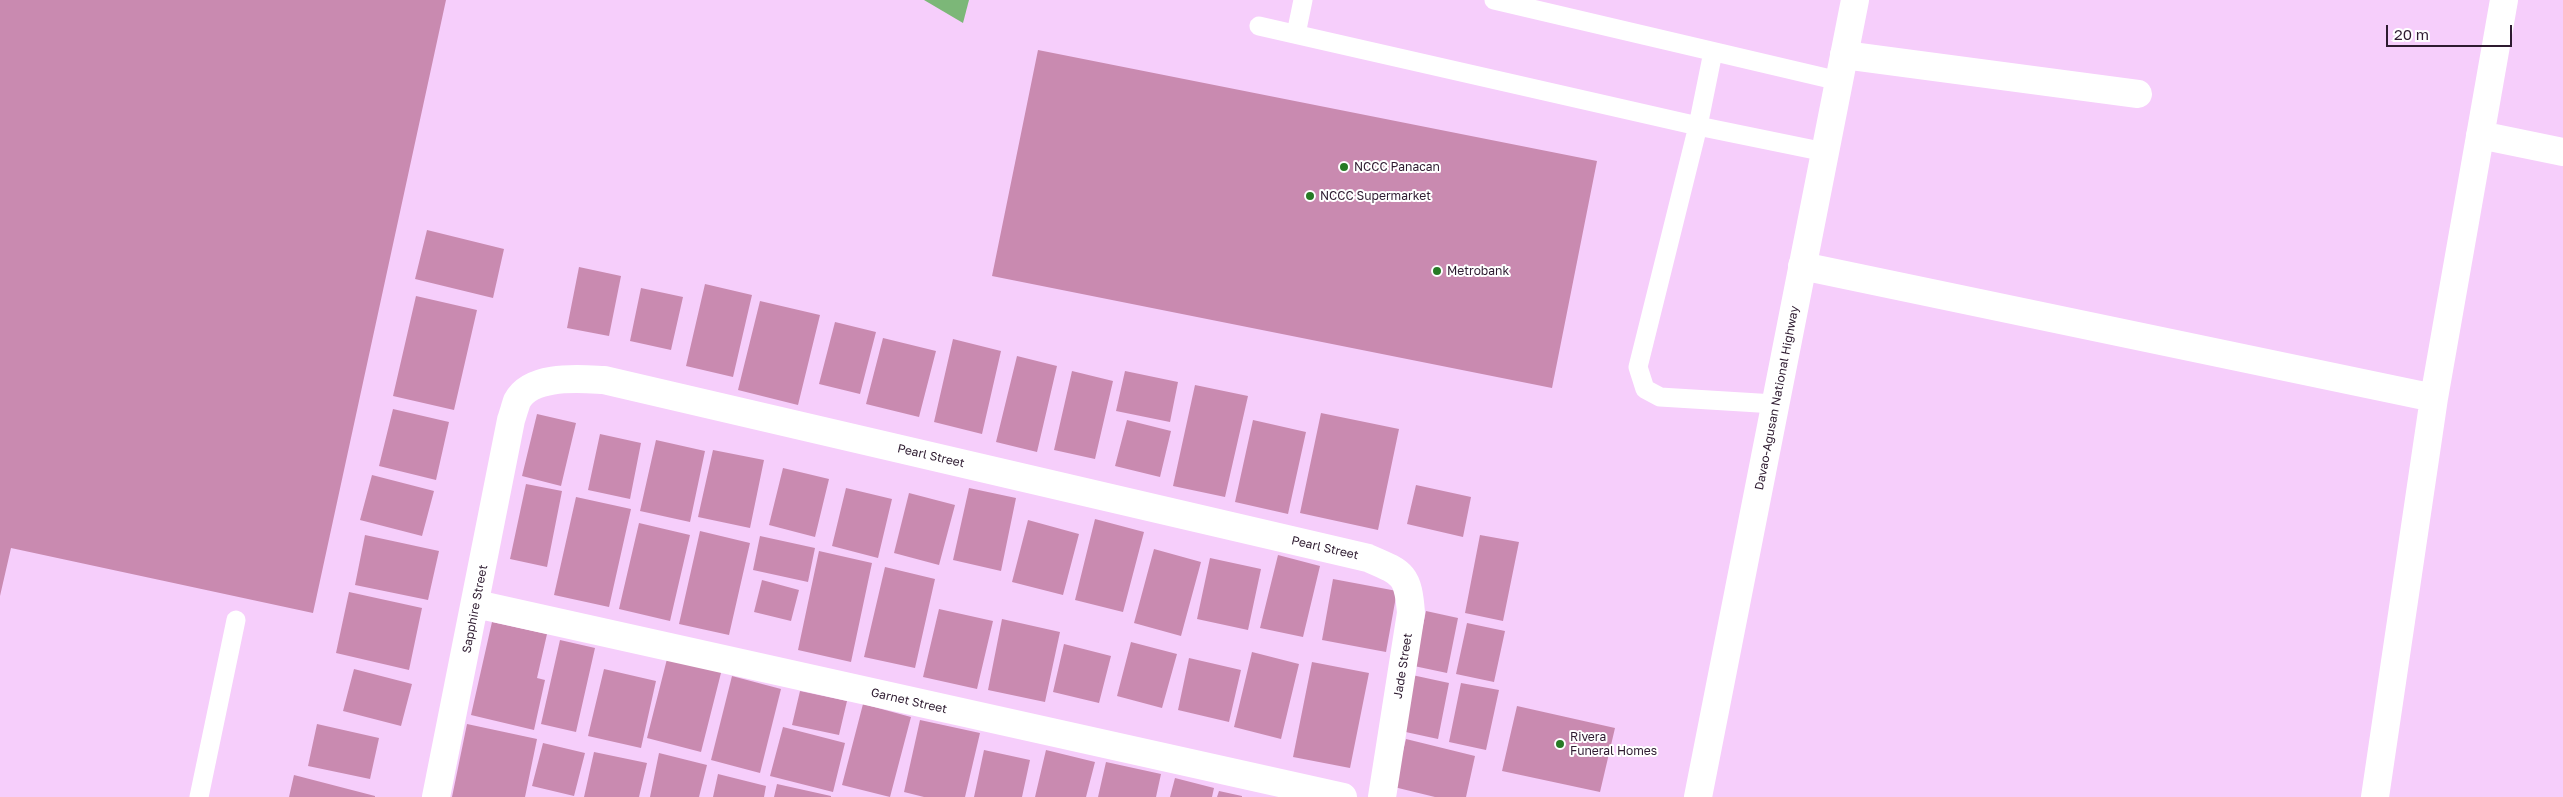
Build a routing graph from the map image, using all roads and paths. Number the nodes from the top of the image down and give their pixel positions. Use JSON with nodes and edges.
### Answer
{"nodes":[{"id":1,"x":1303,"y":0,"type":"edge"},
{"id":2,"x":1494,"y":0,"type":"edge"},
{"id":3,"x":1855,"y":0,"type":"edge"},
{"id":4,"x":2504,"y":0,"type":"edge"},
{"id":5,"x":1259,"y":26,"type":"dead end"},
{"id":6,"x":1296,"y":34,"type":"junction"},
{"id":7,"x":1713,"y":52,"type":"junction"},
{"id":8,"x":1842,"y":68,"type":"junction"},
{"id":9,"x":2138,"y":94,"type":"dead end"},
{"id":10,"x":1698,"y":126,"type":"junction"},
{"id":11,"x":2480,"y":135,"type":"junction"},
{"id":12,"x":1825,"y":152,"type":"junction"},
{"id":13,"x":2563,"y":152,"type":"edge"},
{"id":14,"x":1802,"y":266,"type":"junction"},
{"id":15,"x":2434,"y":398,"type":"junction"},
{"id":16,"x":1775,"y":404,"type":"junction"},
{"id":17,"x":511,"y":420,"type":"joint"},
{"id":18,"x":1368,"y":558,"type":"joint"},
{"id":19,"x":476,"y":604,"type":"junction"},
{"id":20,"x":236,"y":620,"type":"dead end"},
{"id":21,"x":1702,"y":796,"type":"edge"},
{"id":22,"x":199,"y":797,"type":"edge"},
{"id":23,"x":436,"y":797,"type":"edge"},
{"id":24,"x":1343,"y":797,"type":"edge"},
{"id":25,"x":1382,"y":797,"type":"edge"},
{"id":26,"x":2375,"y":797,"type":"edge"}],
"edges":[{"from":1,"to":6,"type":"lane"},
{"from":2,"to":7,"type":"lane"},
{"from":3,"to":8,"type":"street","name":"Davao-Agusan National Highway"},
{"from":4,"to":11,"type":"street"},
{"from":5,"to":6,"type":"lane"},
{"from":6,"to":10,"type":"lane"},
{"from":7,"to":8,"type":"lane"},
{"from":7,"to":10,"type":"lane"},
{"from":8,"to":9,"type":"street"},
{"from":8,"to":12,"type":"street","name":"Davao-Agusan National Highway"},
{"from":10,"to":12,"type":"lane"},
{"from":10,"to":16,"type":"lane"},
{"from":11,"to":13,"type":"street"},
{"from":11,"to":15,"type":"street"},
{"from":12,"to":14,"type":"street","name":"Davao-Agusan National Highway"},
{"from":14,"to":15,"type":"street"},
{"from":14,"to":16,"type":"street","name":"Davao-Agusan National Highway"},
{"from":15,"to":26,"type":"street"},
{"from":16,"to":21,"type":"street","name":"Davao-Agusan National Highway"},
{"from":17,"to":18,"type":"street","name":"Pearl Street"},
{"from":17,"to":19,"type":"street","name":"Sapphire Street"},
{"from":18,"to":25,"type":"street","name":"Jade Street"},
{"from":19,"to":23,"type":"street","name":"Sapphire Street"},
{"from":19,"to":24,"type":"street","name":"Garnet Street"},
{"from":20,"to":22,"type":"lane"}]}
